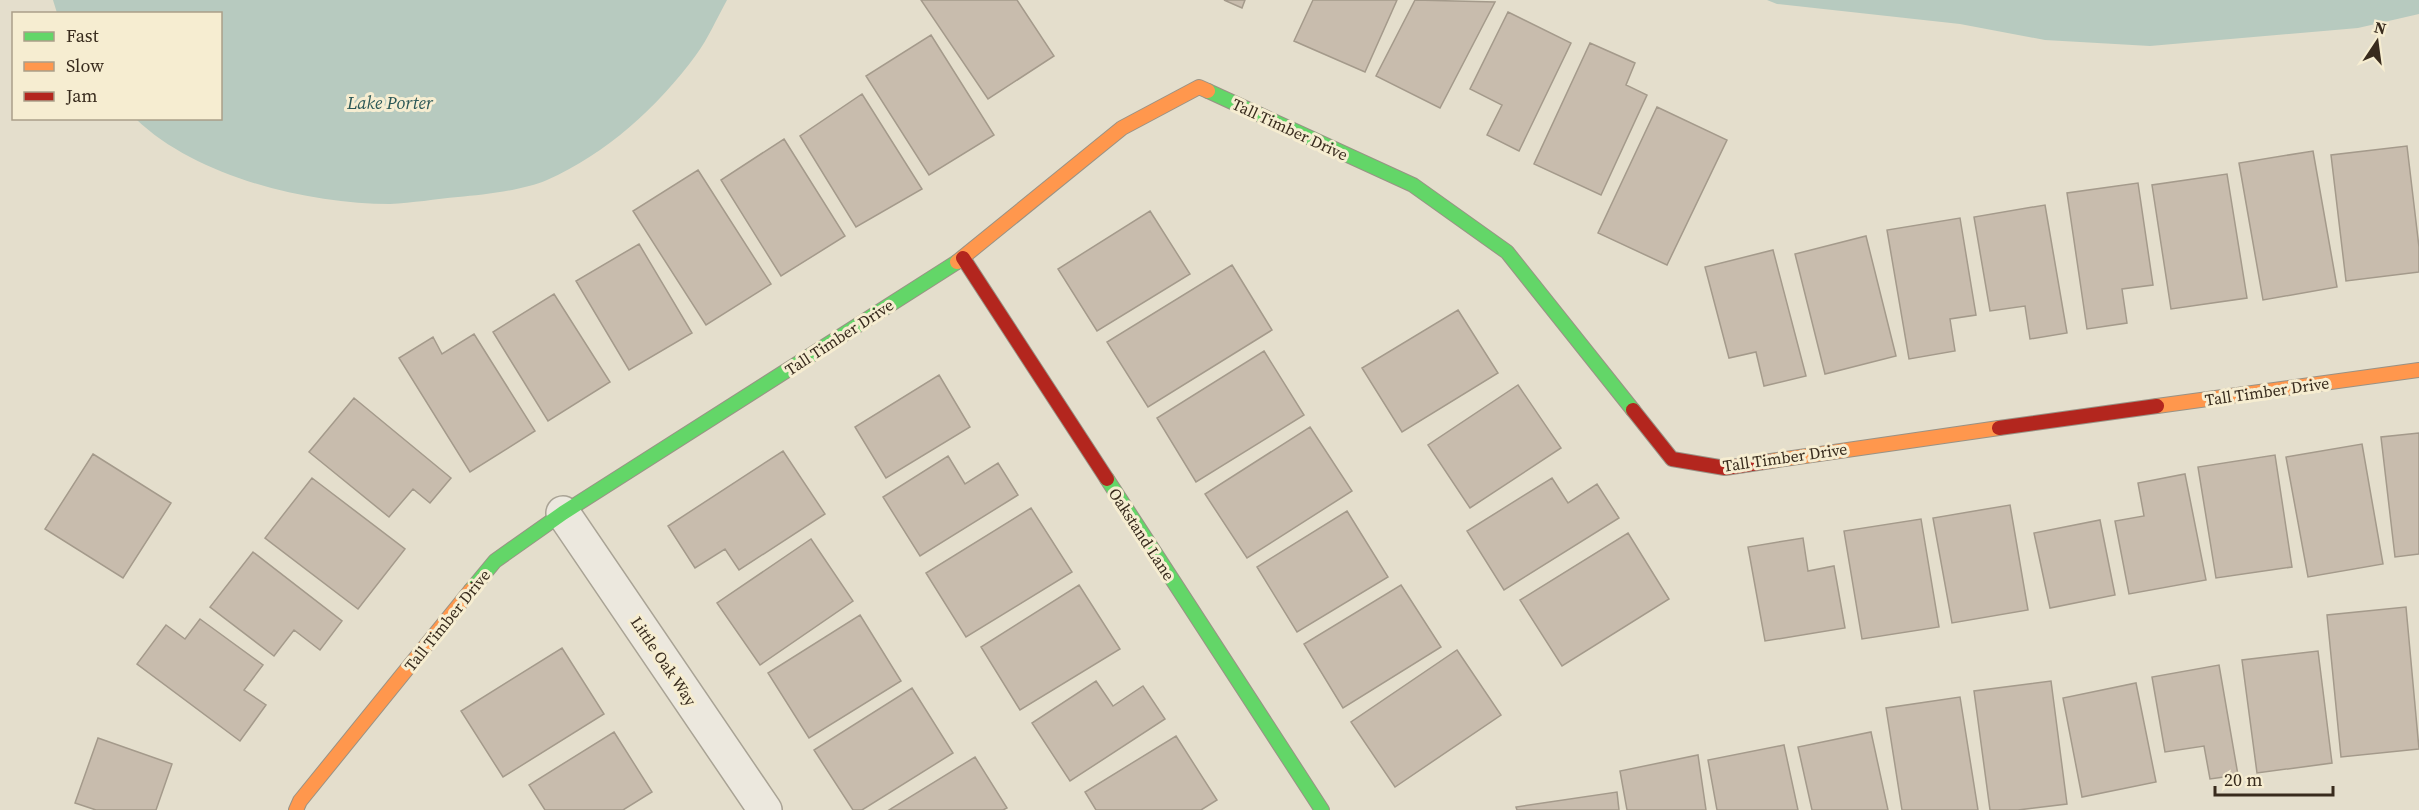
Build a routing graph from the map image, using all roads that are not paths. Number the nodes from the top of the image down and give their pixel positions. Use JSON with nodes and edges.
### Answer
{"nodes":[{"id":1,"x":963,"y":258,"type":"junction"},
{"id":2,"x":2419,"y":370,"type":"edge"},
{"id":3,"x":563,"y":513,"type":"junction"},
{"id":4,"x":296,"y":810,"type":"edge"},
{"id":5,"x":765,"y":810,"type":"edge"},
{"id":6,"x":1322,"y":810,"type":"edge"}],
"edges":[{"from":1,"to":2,"type":"street","name":"Tall Timber Drive"},
{"from":1,"to":3,"type":"street","name":"Tall Timber Drive"},
{"from":1,"to":6,"type":"street","name":"Oakstand Lane"},
{"from":3,"to":4,"type":"street","name":"Tall Timber Drive"},
{"from":3,"to":5,"type":"street","name":"Little Oak Way"}]}
